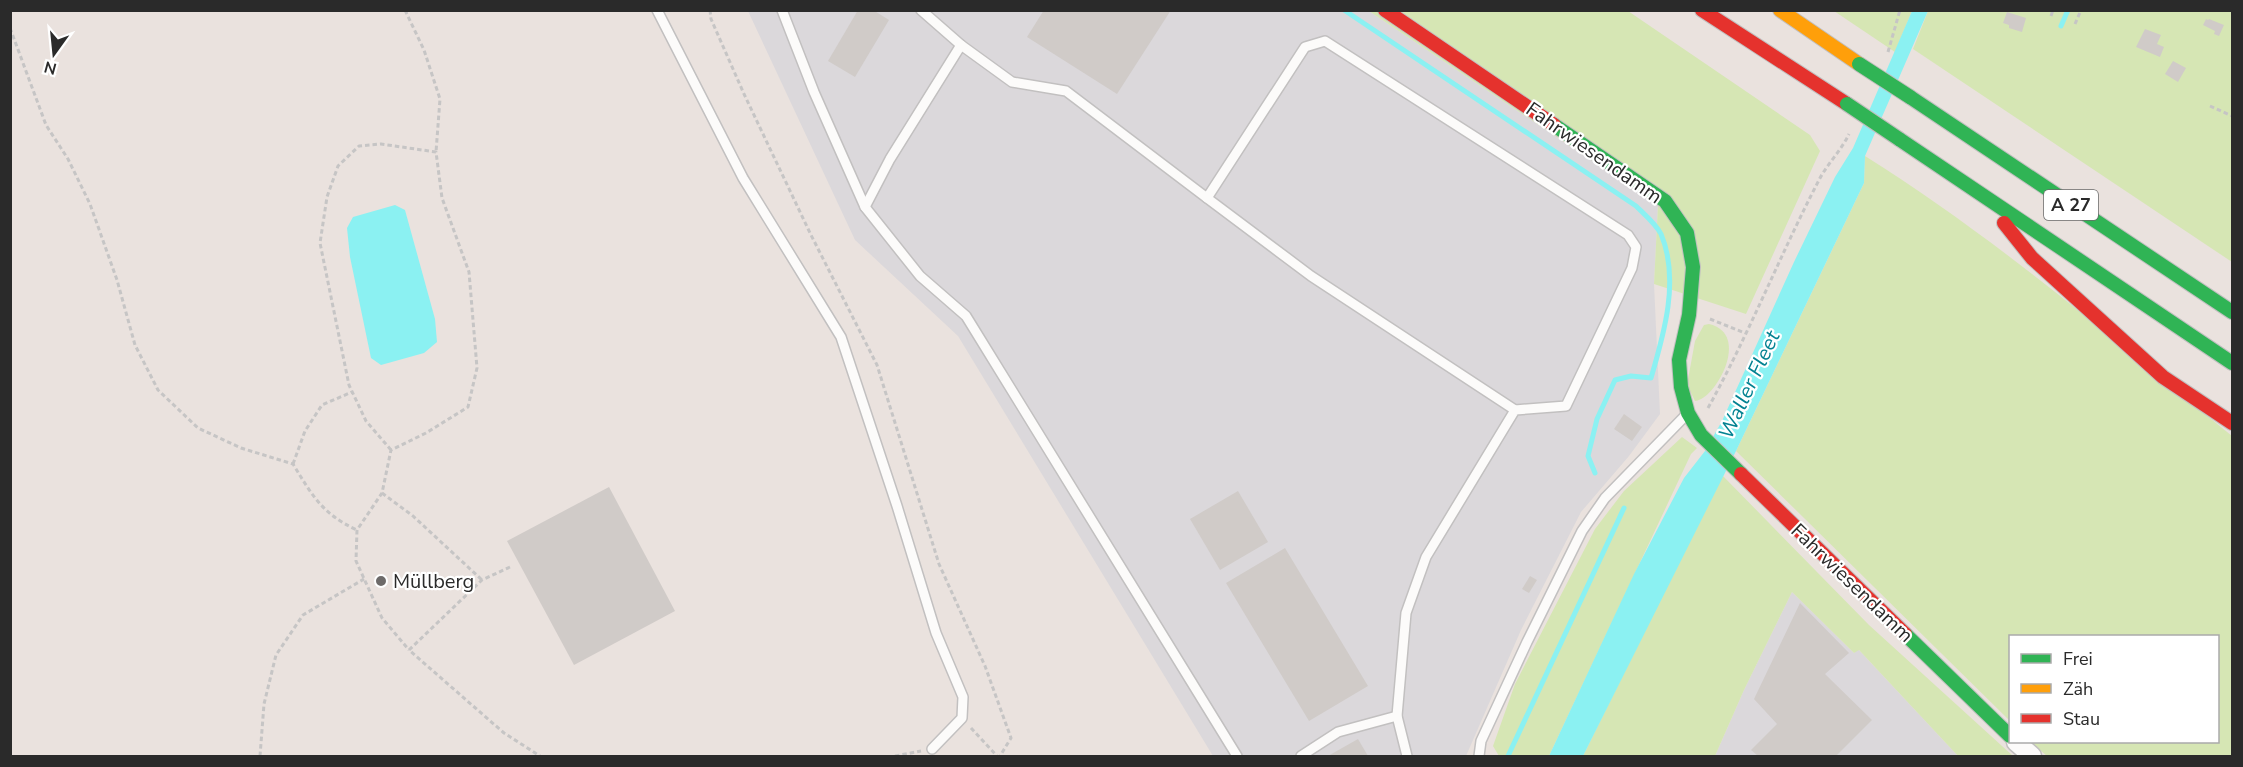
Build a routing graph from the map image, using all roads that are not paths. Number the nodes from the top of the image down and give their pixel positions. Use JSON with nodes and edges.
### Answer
{"nodes":[{"id":1,"x":657,"y":10,"type":"edge"},
{"id":2,"x":782,"y":10,"type":"edge"},
{"id":3,"x":921,"y":10,"type":"edge"},
{"id":4,"x":1385,"y":10,"type":"edge"},
{"id":5,"x":1702,"y":10,"type":"edge"},
{"id":6,"x":1780,"y":10,"type":"edge"},
{"id":7,"x":961,"y":45,"type":"junction"},
{"id":8,"x":1982,"y":196,"type":"junction"},
{"id":9,"x":1207,"y":198,"type":"junction"},
{"id":10,"x":865,"y":207,"type":"junction"},
{"id":11,"x":2232,"y":312,"type":"edge"},
{"id":12,"x":2232,"y":363,"type":"edge"},
{"id":13,"x":1515,"y":410,"type":"junction"},
{"id":14,"x":1688,"y":413,"type":"junction"},
{"id":15,"x":2232,"y":423,"type":"edge"},
{"id":16,"x":1397,"y":716,"type":"junction"},
{"id":17,"x":2009,"y":735,"type":"edge"},
{"id":18,"x":2018,"y":743,"type":"edge"},
{"id":19,"x":932,"y":749,"type":"road end"},
{"id":20,"x":1237,"y":756,"type":"edge"},
{"id":21,"x":1301,"y":756,"type":"edge"},
{"id":22,"x":1407,"y":756,"type":"edge"},
{"id":23,"x":1479,"y":756,"type":"edge"},
{"id":24,"x":2032,"y":756,"type":"edge"}],
"edges":[{"from":1,"to":19,"type":"lane"},
{"from":2,"to":10,"type":"lane"},
{"from":3,"to":7,"type":"lane"},
{"from":4,"to":14,"type":"main road","name":"Fahrwiesendamm"},
{"from":5,"to":8,"type":"main road","number":"A 27","bridge":true},
{"from":6,"to":11,"type":"main road","number":"A 27","bridge":true},
{"from":7,"to":9,"type":"lane"},
{"from":7,"to":10,"type":"lane"},
{"from":8,"to":12,"type":"main road","number":"A 27"},
{"from":8,"to":15,"type":"main road"},
{"from":9,"to":13,"type":"lane"},
{"from":9,"to":13,"type":"lane"},
{"from":10,"to":20,"type":"lane"},
{"from":13,"to":16,"type":"lane"},
{"from":14,"to":17,"type":"main road","name":"Fahrwiesendamm"},
{"from":14,"to":23,"type":"lane"},
{"from":16,"to":21,"type":"lane"},
{"from":16,"to":22,"type":"lane"},
{"from":18,"to":24,"type":"street"}]}
